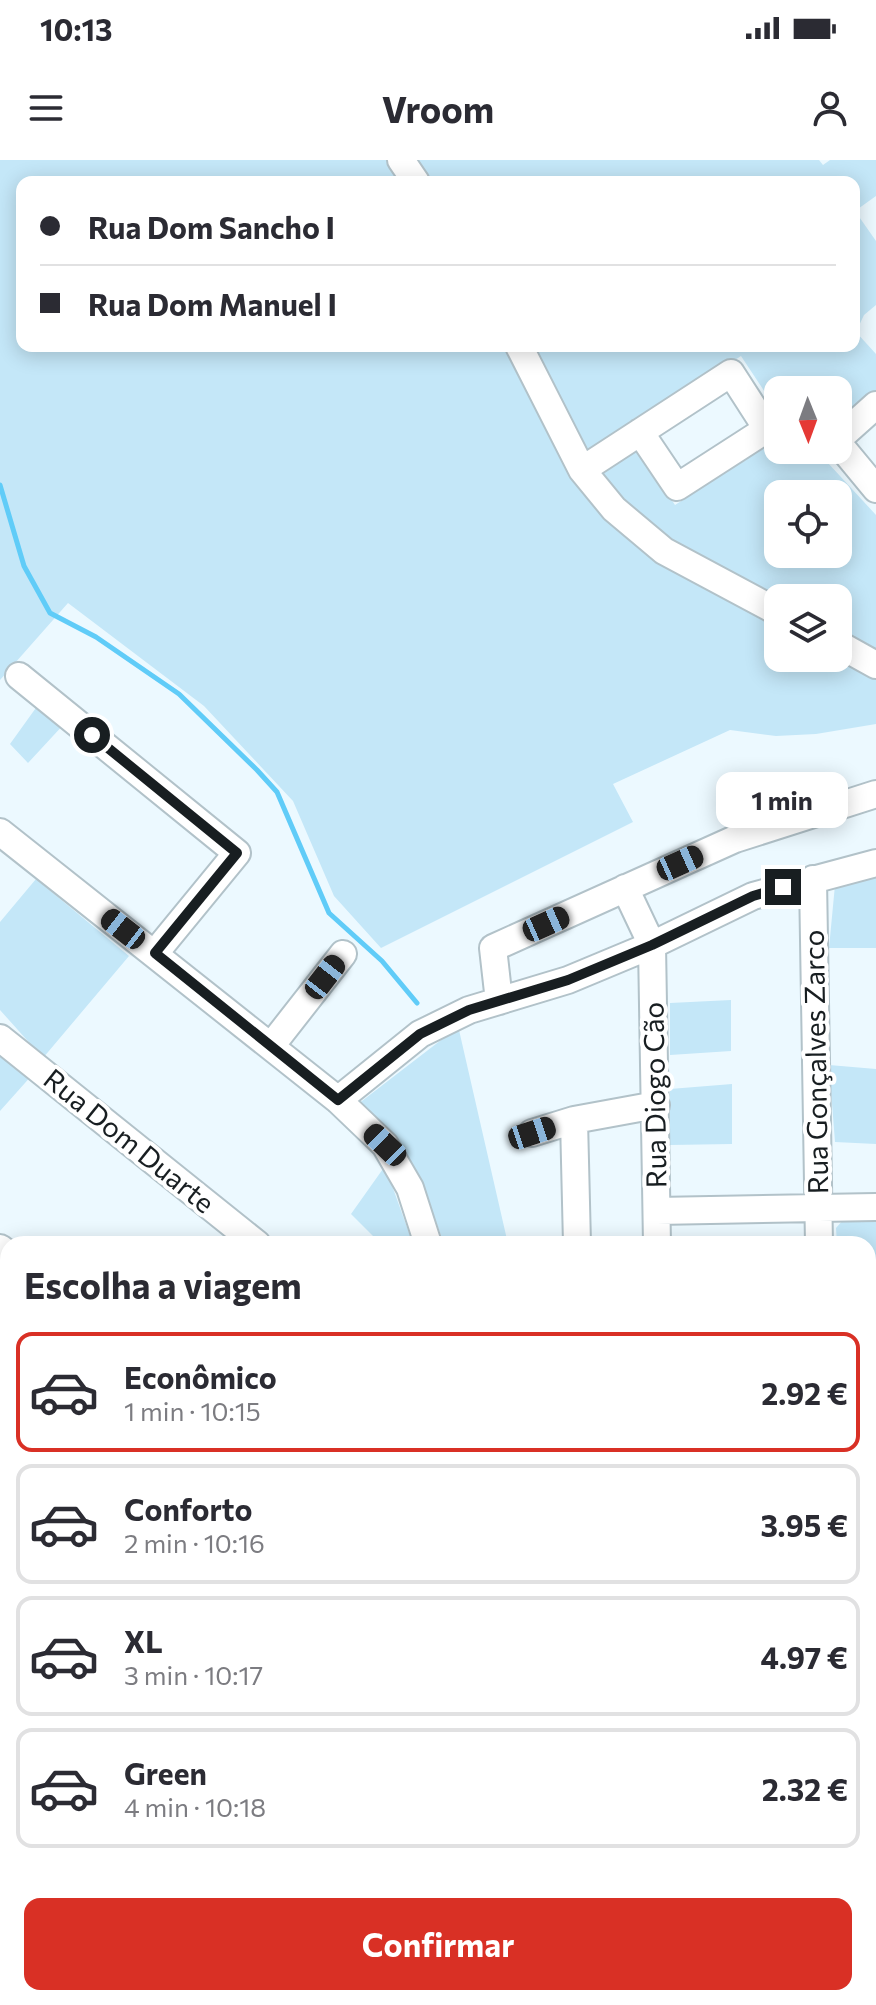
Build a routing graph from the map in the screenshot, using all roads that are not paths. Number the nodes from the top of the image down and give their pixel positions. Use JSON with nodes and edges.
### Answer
{"nodes":[{"id":1,"x":522,"y":352,"type":"edge"},
{"id":2,"x":876,"y":405,"type":"edge"},
{"id":3,"x":852,"y":428,"type":"edge"},
{"id":4,"x":640,"y":432,"type":"junction"},
{"id":5,"x":852,"y":459,"type":"edge"},
{"id":6,"x":582,"y":470,"type":"junction"},
{"id":7,"x":876,"y":489,"type":"edge"},
{"id":8,"x":764,"y":605,"type":"edge"},
{"id":9,"x":852,"y":652,"type":"edge"},
{"id":10,"x":876,"y":665,"type":"edge"},
{"id":11,"x":19,"y":676,"type":"dead end"},
{"id":12,"x":876,"y":794,"type":"edge"},
{"id":13,"x":0,"y":832,"type":"edge"},
{"id":14,"x":876,"y":863,"type":"edge"},
{"id":15,"x":813,"y":879,"type":"junction"},
{"id":16,"x":625,"y":888,"type":"junction"},
{"id":17,"x":652,"y":945,"type":"junction"},
{"id":18,"x":155,"y":953,"type":"junction"},
{"id":19,"x":343,"y":954,"type":"dead end"},
{"id":20,"x":499,"y":1001,"type":"junction"},
{"id":21,"x":0,"y":1038,"type":"edge"},
{"id":22,"x":271,"y":1046,"type":"junction"},
{"id":23,"x":338,"y":1100,"type":"junction"},
{"id":24,"x":656,"y":1105,"type":"junction"},
{"id":25,"x":574,"y":1120,"type":"junction"},
{"id":26,"x":532,"y":1133,"type":"dead end"},
{"id":27,"x":876,"y":1207,"type":"edge"},
{"id":28,"x":818,"y":1208,"type":"junction"},
{"id":29,"x":657,"y":1211,"type":"junction"},
{"id":30,"x":247,"y":1236,"type":"edge"},
{"id":31,"x":425,"y":1236,"type":"edge"},
{"id":32,"x":577,"y":1236,"type":"edge"},
{"id":33,"x":657,"y":1236,"type":"edge"},
{"id":34,"x":819,"y":1236,"type":"edge"}],
"edges":[{"from":1,"to":6,"type":"street"},
{"from":2,"to":3,"type":"street"},
{"from":4,"to":4,"type":"street"},
{"from":4,"to":6,"type":"street"},
{"from":5,"to":7,"type":"street"},
{"from":6,"to":8,"type":"street"},
{"from":9,"to":10,"type":"street"},
{"from":11,"to":18,"type":"street"},
{"from":12,"to":16,"type":"street"},
{"from":13,"to":18,"type":"street"},
{"from":14,"to":15,"type":"street"},
{"from":15,"to":17,"type":"street"},
{"from":15,"to":28,"type":"street","name":"Rua Gonçalves Zarco"},
{"from":16,"to":17,"type":"street"},
{"from":16,"to":20,"type":"street"},
{"from":17,"to":20,"type":"street"},
{"from":17,"to":24,"type":"street","name":"Rua Diogo Cão"},
{"from":18,"to":22,"type":"street"},
{"from":19,"to":22,"type":"street"},
{"from":20,"to":23,"type":"street"},
{"from":21,"to":30,"type":"street","name":"Rua Dom Duarte"},
{"from":22,"to":23,"type":"street"},
{"from":23,"to":31,"type":"street"},
{"from":24,"to":25,"type":"street"},
{"from":24,"to":29,"type":"street","name":"Rua Diogo Cão"},
{"from":25,"to":26,"type":"street"},
{"from":25,"to":32,"type":"street"},
{"from":27,"to":28,"type":"street"},
{"from":28,"to":29,"type":"street"},
{"from":28,"to":34,"type":"street","name":"Rua Gonçalves Zarco"},
{"from":29,"to":33,"type":"street","name":"Rua Diogo Cão"}]}
